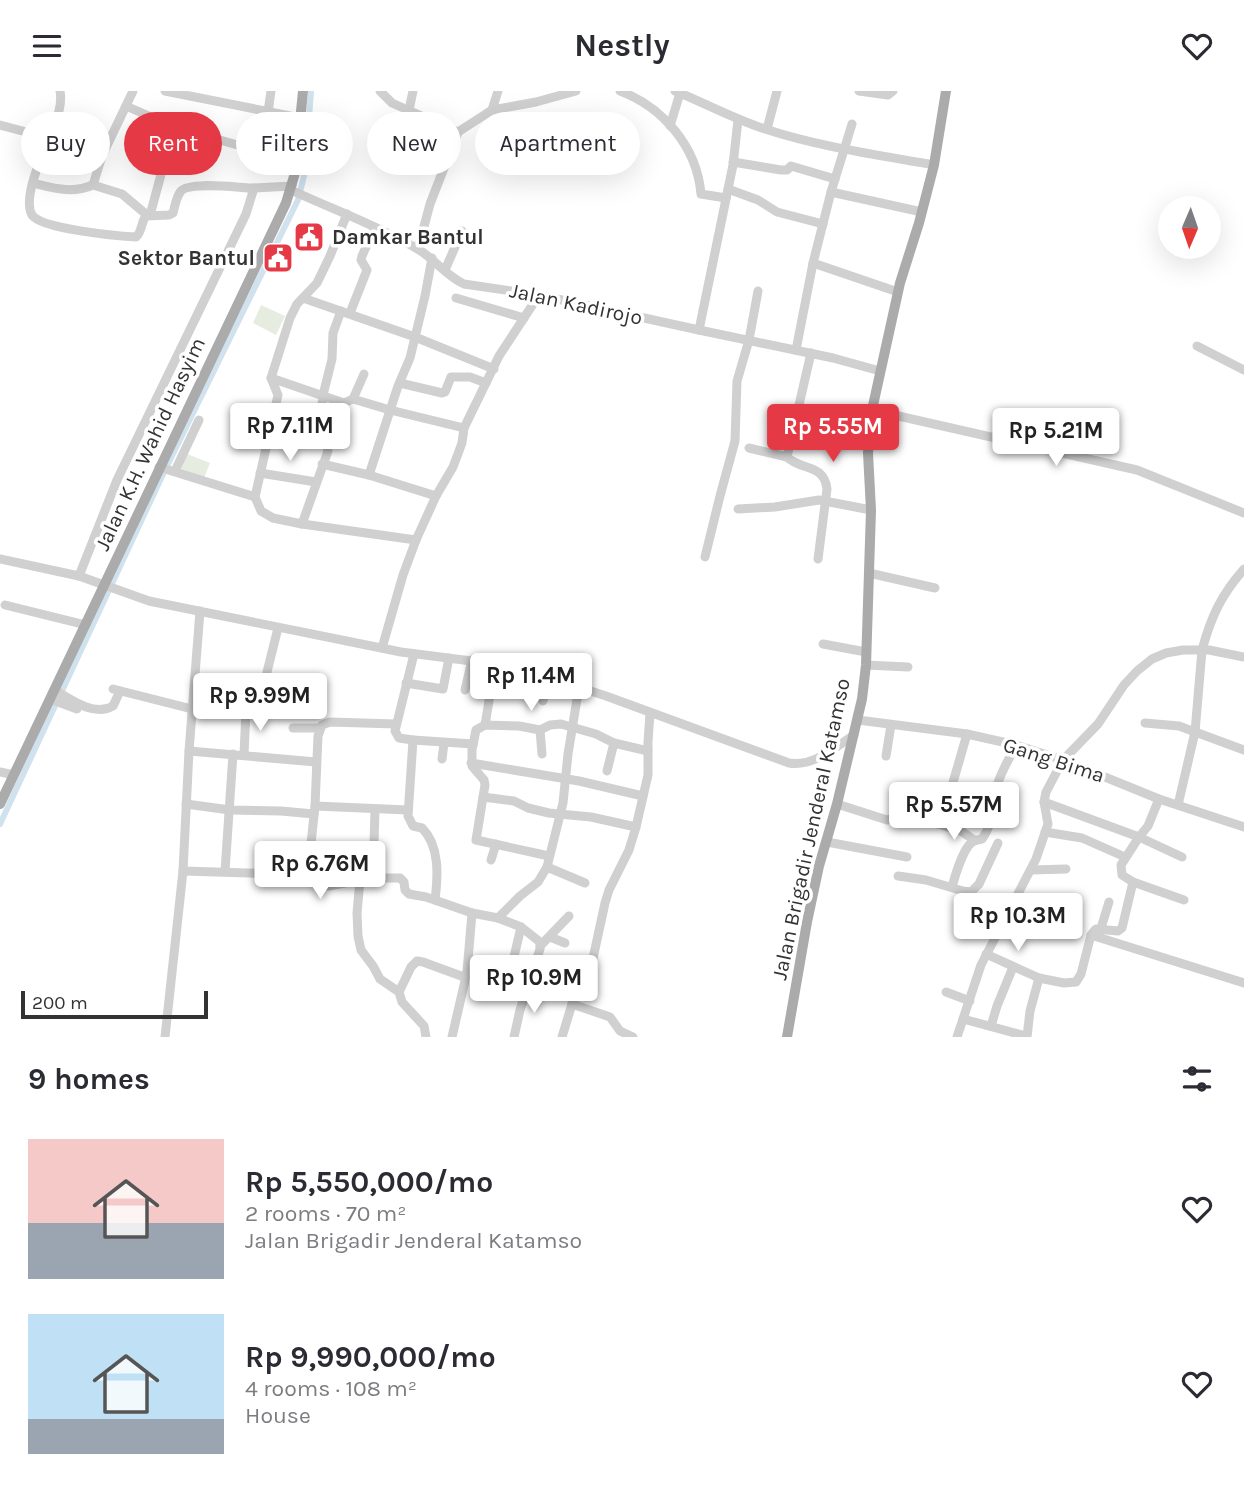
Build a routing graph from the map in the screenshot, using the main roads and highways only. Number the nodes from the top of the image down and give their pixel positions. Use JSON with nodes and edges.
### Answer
{"nodes":[{"id":1,"x":303,"y":91,"type":"edge"},
{"id":2,"x":946,"y":91,"type":"edge"},
{"id":3,"x":0,"y":804,"type":"edge"},
{"id":4,"x":787,"y":1037,"type":"edge"}],
"edges":[{"from":1,"to":3,"type":"main road","name":"Jalan K.H. Wahid Hasyim"},
{"from":2,"to":4,"type":"main road","name":"Jalan Brigadir Jenderal Katamso"}]}
